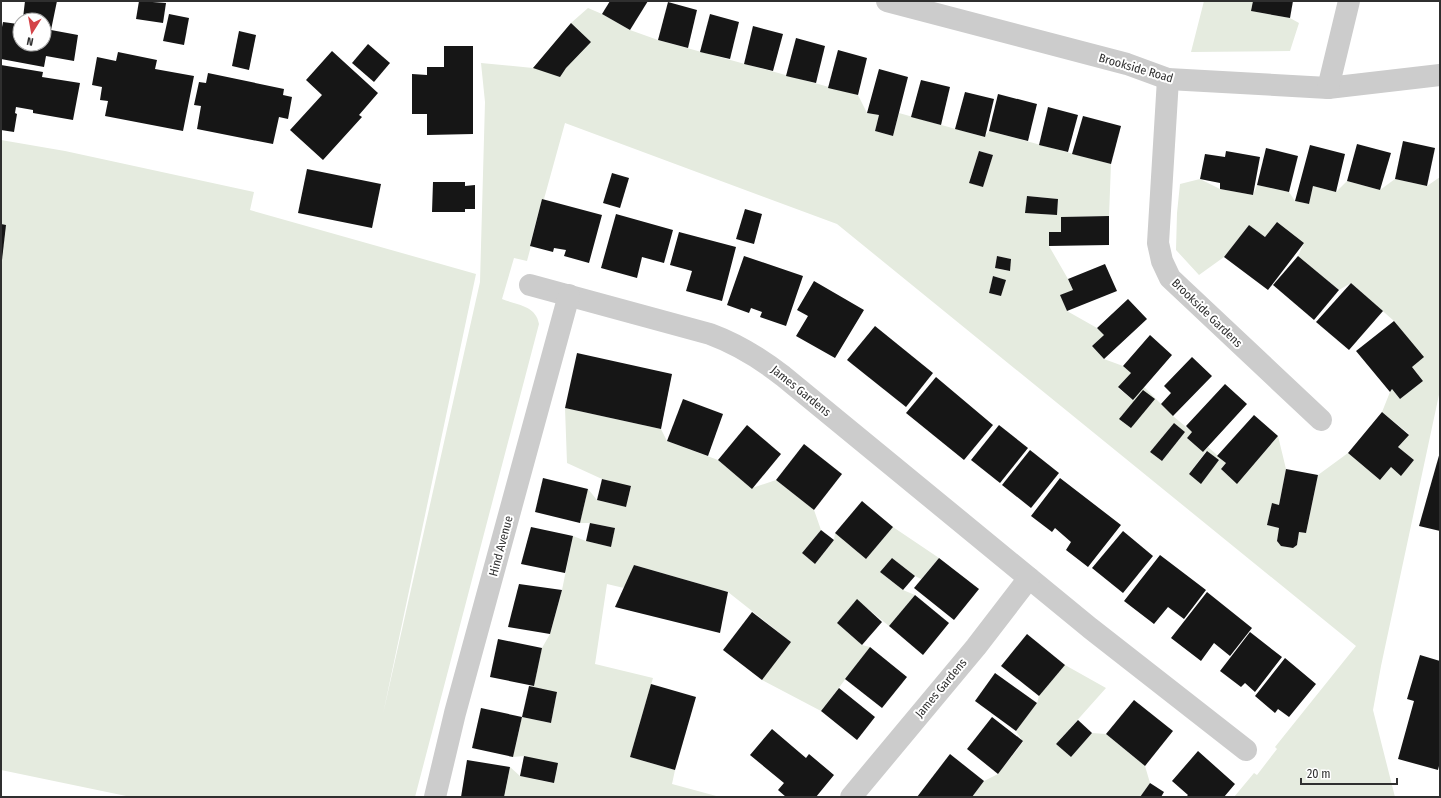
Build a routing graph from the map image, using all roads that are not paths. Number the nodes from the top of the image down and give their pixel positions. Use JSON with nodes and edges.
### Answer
{"nodes":[{"id":1,"x":887,"y":1,"type":"edge"},
{"id":2,"x":1349,"y":1,"type":"edge"},
{"id":3,"x":1440,"y":75,"type":"edge"},
{"id":4,"x":1168,"y":79,"type":"junction"},
{"id":5,"x":1328,"y":88,"type":"junction"},
{"id":6,"x":530,"y":285,"type":"dead end"},
{"id":7,"x":569,"y":295,"type":"junction"},
{"id":8,"x":1321,"y":420,"type":"dead end"},
{"id":9,"x":1029,"y":578,"type":"junction"},
{"id":10,"x":1246,"y":750,"type":"dead end"},
{"id":11,"x":435,"y":797,"type":"edge"},
{"id":12,"x":851,"y":797,"type":"edge"}],
"edges":[{"from":1,"to":4,"type":"street","name":"Brookside Road"},
{"from":2,"to":5,"type":"street"},
{"from":3,"to":5,"type":"street","name":"Brookside Road"},
{"from":4,"to":5,"type":"street","name":"Brookside Road"},
{"from":4,"to":8,"type":"street","name":"Brookside Gardens"},
{"from":6,"to":7,"type":"street","name":"James Gardens"},
{"from":7,"to":9,"type":"street","name":"James Gardens"},
{"from":7,"to":11,"type":"street","name":"Hind Avenue"},
{"from":9,"to":10,"type":"street","name":"James Gardens"},
{"from":9,"to":12,"type":"street","name":"James Gardens"}]}
